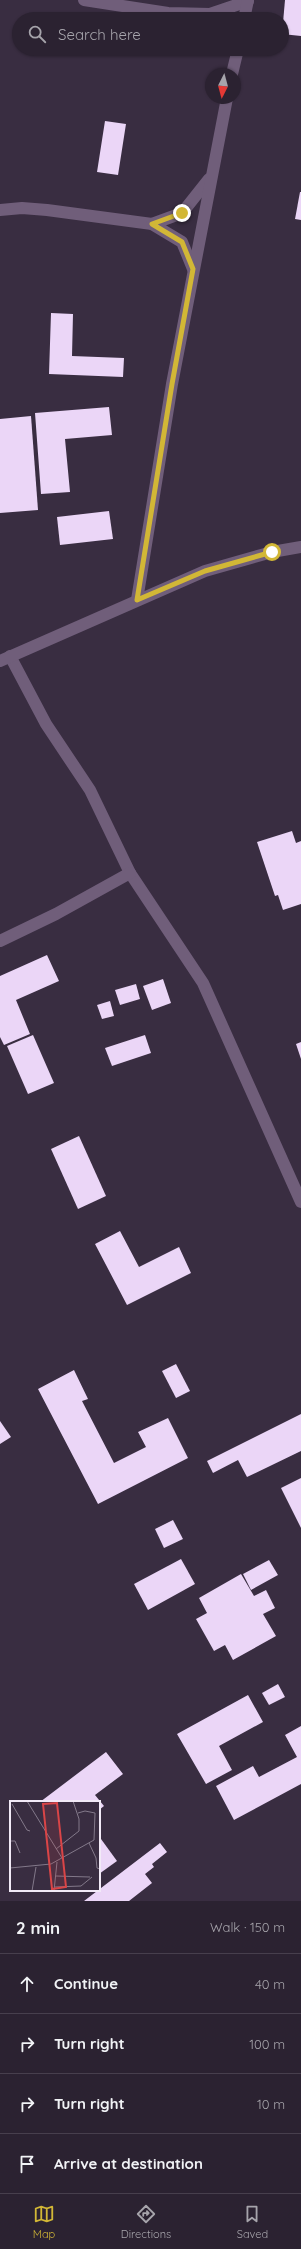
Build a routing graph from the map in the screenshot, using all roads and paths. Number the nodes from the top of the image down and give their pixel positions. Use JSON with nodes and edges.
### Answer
{"nodes":[{"id":1,"x":84,"y":0,"type":"edge"},
{"id":2,"x":248,"y":0,"type":"edge"},
{"id":3,"x":162,"y":12,"type":"edge"},
{"id":4,"x":223,"y":12,"type":"edge"},
{"id":5,"x":245,"y":12,"type":"edge"},
{"id":6,"x":236,"y":56,"type":"edge"},
{"id":7,"x":233,"y":68,"type":"edge"},
{"id":8,"x":226,"y":104,"type":"edge"},
{"id":9,"x":211,"y":176,"type":"junction"},
{"id":10,"x":0,"y":210,"type":"edge"},
{"id":11,"x":152,"y":224,"type":"junction"},
{"id":12,"x":193,"y":269,"type":"junction"},
{"id":13,"x":301,"y":547,"type":"edge"},
{"id":14,"x":137,"y":600,"type":"junction"},
{"id":15,"x":5,"y":658,"type":"edge"},
{"id":16,"x":130,"y":873,"type":"junction"},
{"id":17,"x":0,"y":941,"type":"edge"},
{"id":18,"x":301,"y":1202,"type":"edge"}],
"edges":[{"from":1,"to":3,"type":"street"},
{"from":2,"to":4,"type":"street"},
{"from":2,"to":5,"type":"street"},
{"from":6,"to":7,"type":"street"},
{"from":8,"to":9,"type":"street"},
{"from":9,"to":11,"type":"street"},
{"from":9,"to":12,"type":"street"},
{"from":10,"to":11,"type":"street"},
{"from":11,"to":12,"type":"street"},
{"from":12,"to":14,"type":"street"},
{"from":13,"to":14,"type":"street"},
{"from":14,"to":15,"type":"street"},
{"from":15,"to":16,"type":"street"},
{"from":16,"to":17,"type":"street"},
{"from":16,"to":18,"type":"street"}]}
